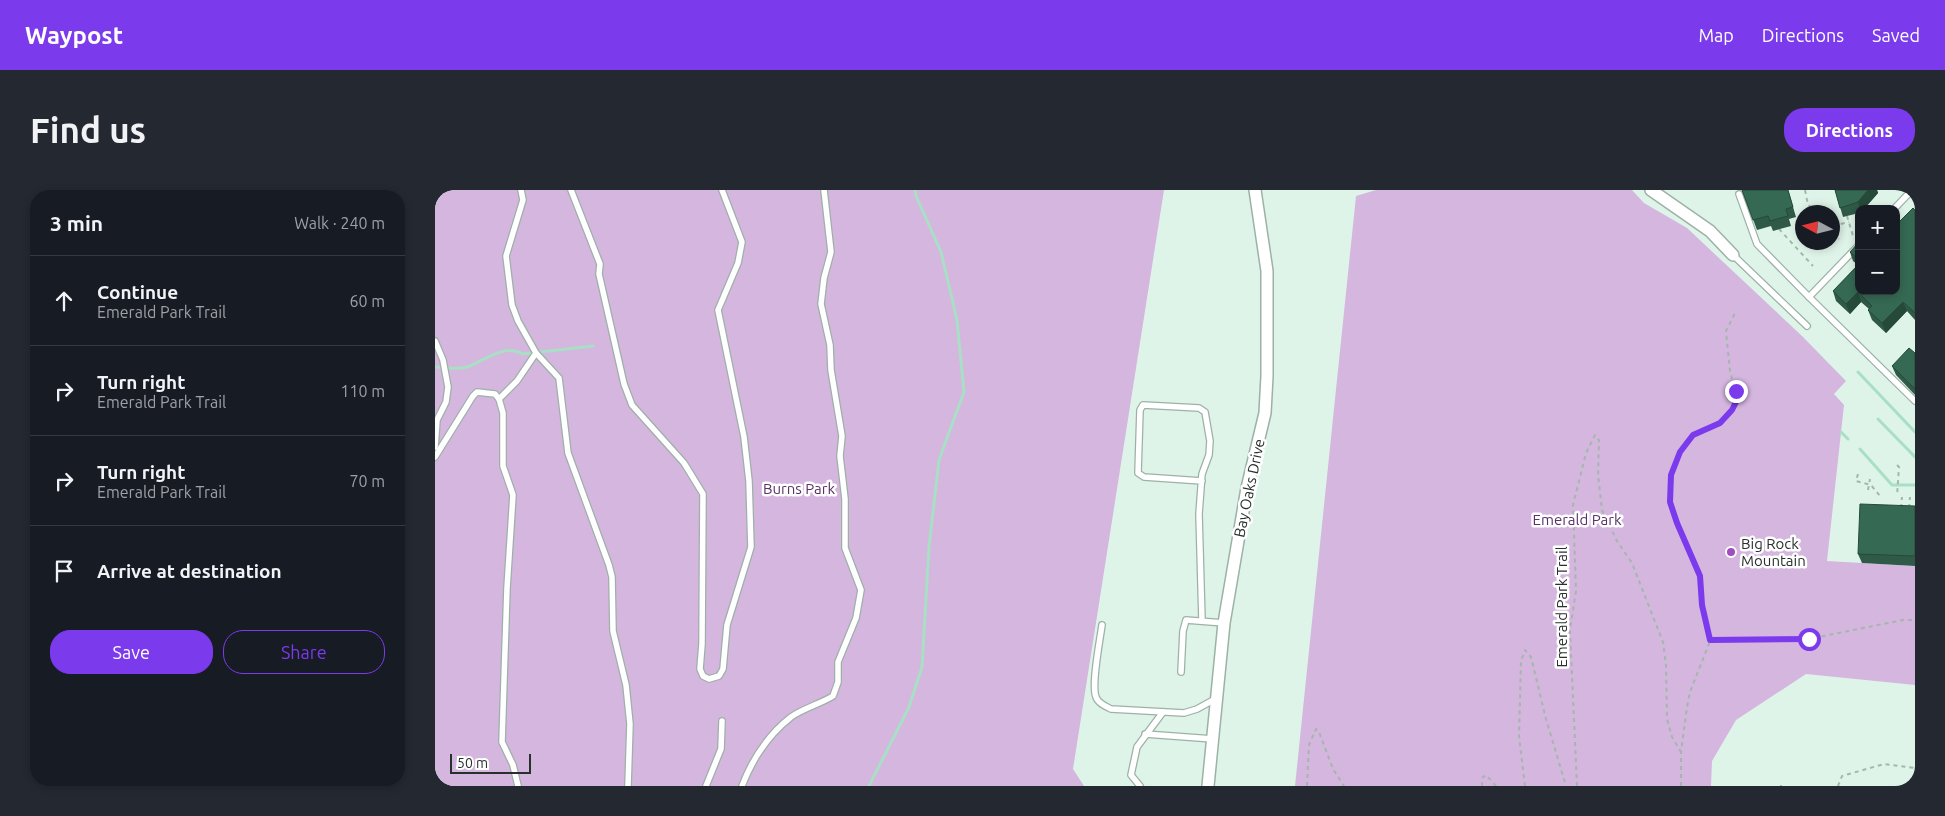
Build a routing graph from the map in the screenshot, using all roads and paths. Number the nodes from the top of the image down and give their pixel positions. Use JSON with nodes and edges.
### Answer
{"nodes":[{"id":1,"x":521,"y":190,"type":"edge"},
{"id":2,"x":571,"y":190,"type":"edge"},
{"id":3,"x":722,"y":190,"type":"edge"},
{"id":4,"x":824,"y":190,"type":"edge"},
{"id":5,"x":1255,"y":190,"type":"edge"},
{"id":6,"x":1651,"y":190,"type":"edge"},
{"id":7,"x":1805,"y":190,"type":"edge"},
{"id":8,"x":1911,"y":190,"type":"edge"},
{"id":9,"x":1739,"y":194,"type":"dead end"},
{"id":10,"x":1808,"y":205,"type":"edge"},
{"id":11,"x":1897,"y":205,"type":"edge"},
{"id":12,"x":1847,"y":216,"type":"edge"},
{"id":13,"x":1849,"y":222,"type":"junction"},
{"id":14,"x":1840,"y":224,"type":"edge"},
{"id":15,"x":1779,"y":229,"type":"edge"},
{"id":16,"x":1854,"y":239,"type":"dead end"},
{"id":17,"x":1855,"y":249,"type":"edge"},
{"id":18,"x":1733,"y":255,"type":"joint"},
{"id":19,"x":1813,"y":266,"type":"dead end"},
{"id":20,"x":1809,"y":297,"type":"junction"},
{"id":21,"x":1735,"y":313,"type":"dead end"},
{"id":22,"x":1807,"y":326,"type":"dead end"},
{"id":23,"x":435,"y":341,"type":"edge"},
{"id":24,"x":536,"y":353,"type":"junction"},
{"id":25,"x":499,"y":399,"type":"junction"},
{"id":26,"x":1915,"y":401,"type":"edge"},
{"id":27,"x":435,"y":447,"type":"edge"},
{"id":28,"x":435,"y":457,"type":"edge"},
{"id":29,"x":1897,"y":465,"type":"dead end"},
{"id":30,"x":1858,"y":474,"type":"dead end"},
{"id":31,"x":1870,"y":479,"type":"dead end"},
{"id":32,"x":1202,"y":481,"type":"junction"},
{"id":33,"x":1869,"y":484,"type":"junction"},
{"id":34,"x":1867,"y":490,"type":"dead end"},
{"id":35,"x":1880,"y":496,"type":"dead end"},
{"id":36,"x":1897,"y":496,"type":"dead end"},
{"id":37,"x":1902,"y":497,"type":"dead end"},
{"id":38,"x":1910,"y":497,"type":"dead end"},
{"id":39,"x":1901,"y":515,"type":"edge"},
{"id":40,"x":1909,"y":515,"type":"edge"},
{"id":41,"x":1915,"y":620,"type":"edge"},
{"id":42,"x":1202,"y":621,"type":"junction"},
{"id":43,"x":1224,"y":623,"type":"junction"},
{"id":44,"x":1101,"y":624,"type":"dead end"},
{"id":45,"x":1710,"y":640,"type":"junction"},
{"id":46,"x":1181,"y":672,"type":"dead end"},
{"id":47,"x":1217,"y":698,"type":"junction"},
{"id":48,"x":1163,"y":712,"type":"junction"},
{"id":49,"x":722,"y":722,"type":"dead end"},
{"id":50,"x":1145,"y":734,"type":"junction"},
{"id":51,"x":1213,"y":739,"type":"junction"},
{"id":52,"x":1681,"y":752,"type":"junction"},
{"id":53,"x":1915,"y":768,"type":"edge"},
{"id":54,"x":518,"y":786,"type":"edge"},
{"id":55,"x":628,"y":786,"type":"edge"},
{"id":56,"x":706,"y":786,"type":"edge"},
{"id":57,"x":742,"y":786,"type":"edge"},
{"id":58,"x":1140,"y":786,"type":"edge"},
{"id":59,"x":1208,"y":786,"type":"edge"},
{"id":60,"x":1307,"y":786,"type":"edge"},
{"id":61,"x":1344,"y":786,"type":"edge"},
{"id":62,"x":1482,"y":786,"type":"edge"},
{"id":63,"x":1496,"y":786,"type":"edge"},
{"id":64,"x":1525,"y":786,"type":"edge"},
{"id":65,"x":1566,"y":786,"type":"edge"},
{"id":66,"x":1577,"y":786,"type":"edge"},
{"id":67,"x":1681,"y":786,"type":"edge"},
{"id":68,"x":1838,"y":786,"type":"edge"}],
"edges":[{"from":1,"to":24,"type":"lane"},
{"from":2,"to":3,"type":"lane"},
{"from":4,"to":57,"type":"lane"},
{"from":5,"to":43,"type":"street","name":"Bay Oaks Drive"},
{"from":6,"to":18,"type":"street"},
{"from":7,"to":10,"type":"path"},
{"from":8,"to":11,"type":"lane"},
{"from":9,"to":20,"type":"lane"},
{"from":12,"to":13,"type":"path"},
{"from":13,"to":14,"type":"path"},
{"from":13,"to":16,"type":"path"},
{"from":15,"to":19,"type":"path"},
{"from":17,"to":20,"type":"lane"},
{"from":18,"to":22,"type":"lane"},
{"from":20,"to":26,"type":"lane"},
{"from":21,"to":45,"type":"path"},
{"from":23,"to":27,"type":"lane"},
{"from":24,"to":25,"type":"lane"},
{"from":24,"to":55,"type":"lane"},
{"from":25,"to":28,"type":"lane"},
{"from":25,"to":54,"type":"lane"},
{"from":29,"to":36,"type":"path"},
{"from":30,"to":33,"type":"path"},
{"from":31,"to":33,"type":"path"},
{"from":32,"to":32,"type":"lane"},
{"from":32,"to":42,"type":"lane"},
{"from":33,"to":34,"type":"path"},
{"from":33,"to":35,"type":"path"},
{"from":37,"to":39,"type":"path"},
{"from":38,"to":40,"type":"path"},
{"from":41,"to":45,"type":"path"},
{"from":42,"to":43,"type":"lane"},
{"from":42,"to":46,"type":"lane"},
{"from":43,"to":47,"type":"street","name":"Bay Oaks Drive"},
{"from":44,"to":48,"type":"lane"},
{"from":45,"to":52,"type":"path"},
{"from":47,"to":48,"type":"lane"},
{"from":47,"to":51,"type":"street","name":"Bay Oaks Drive"},
{"from":48,"to":50,"type":"lane"},
{"from":49,"to":56,"type":"lane"},
{"from":50,"to":51,"type":"lane"},
{"from":50,"to":58,"type":"lane"},
{"from":51,"to":59,"type":"street","name":"Bay Oaks Drive"},
{"from":52,"to":66,"type":"path","name":"Emerald Park Trail"},
{"from":52,"to":67,"type":"path"},
{"from":53,"to":68,"type":"path"},
{"from":60,"to":61,"type":"path"},
{"from":62,"to":63,"type":"path"},
{"from":64,"to":65,"type":"path","name":"Emerald Park Trail"}]}
